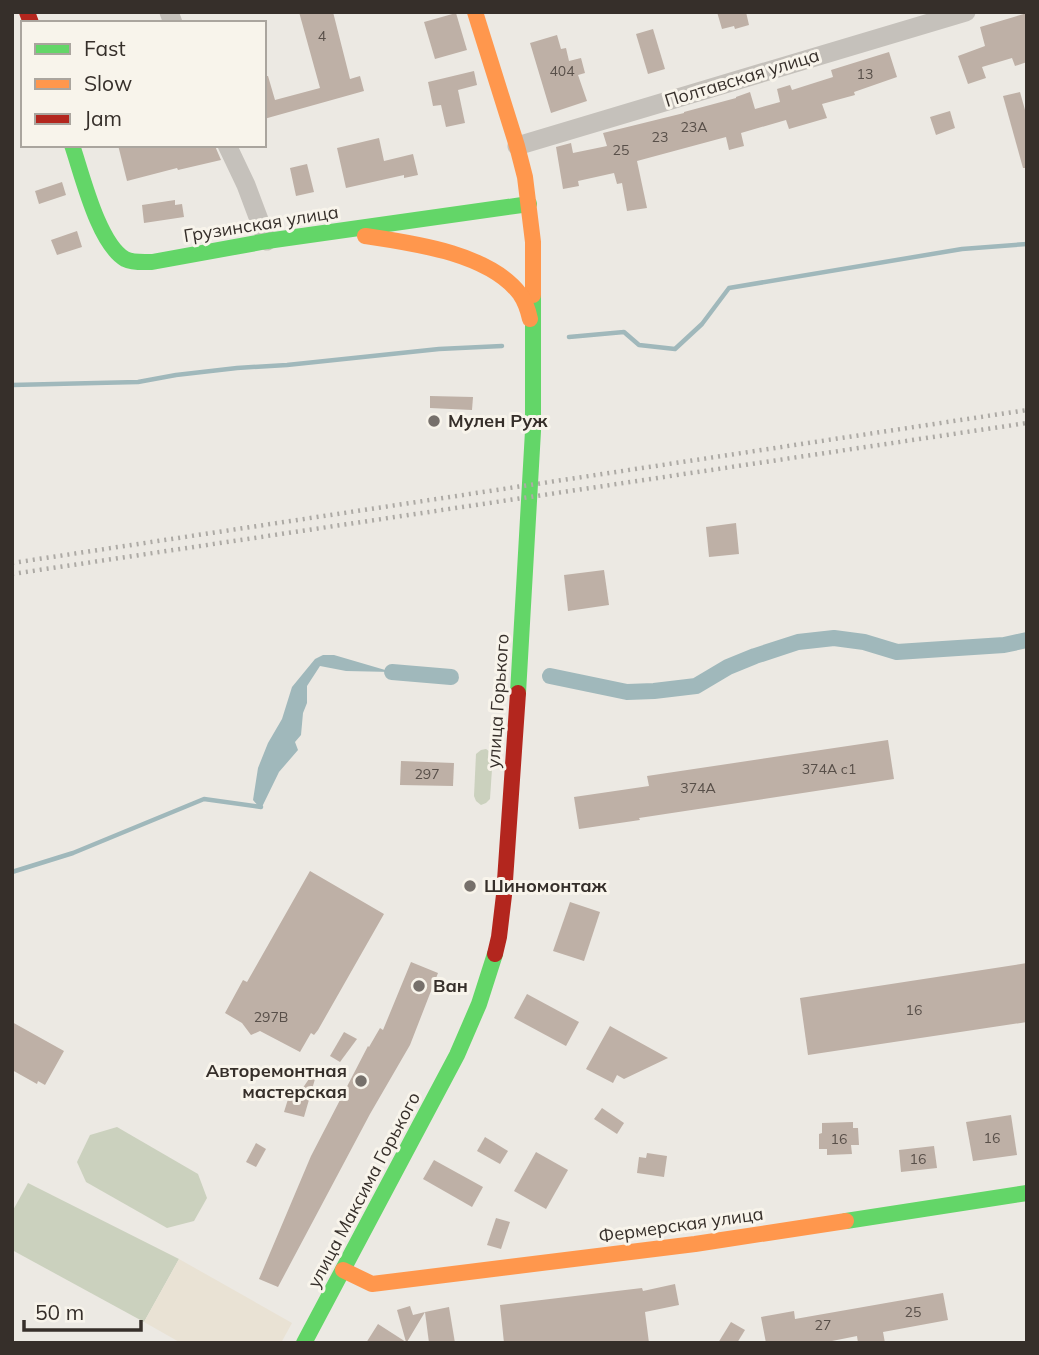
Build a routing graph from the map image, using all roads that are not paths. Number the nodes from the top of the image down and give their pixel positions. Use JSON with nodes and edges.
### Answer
{"nodes":[{"id":1,"x":475,"y":12,"type":"edge"},
{"id":2,"x":966,"y":12,"type":"edge"},
{"id":3,"x":923,"y":18,"type":"edge"},
{"id":4,"x":517,"y":146,"type":"junction"},
{"id":5,"x":73,"y":147,"type":"edge"},
{"id":6,"x":228,"y":147,"type":"edge"},
{"id":7,"x":530,"y":204,"type":"junction"},
{"id":8,"x":318,"y":233,"type":"junction"},
{"id":9,"x":267,"y":241,"type":"junction"},
{"id":10,"x":534,"y":341,"type":"junction"},
{"id":11,"x":457,"y":1055,"type":"joint"},
{"id":12,"x":1027,"y":1193,"type":"edge"},
{"id":13,"x":343,"y":1270,"type":"junction"},
{"id":14,"x":304,"y":1343,"type":"edge"}],
"edges":[{"from":1,"to":4,"type":"main road"},
{"from":2,"to":3,"type":"street","name":"Полтавская улица"},
{"from":3,"to":4,"type":"street","name":"Полтавская улица"},
{"from":4,"to":7,"type":"main road"},
{"from":5,"to":9,"type":"main road","name":"Грузинская улица"},
{"from":6,"to":9,"type":"street"},
{"from":7,"to":8,"type":"main road","name":"Грузинская улица"},
{"from":7,"to":10,"type":"main road"},
{"from":8,"to":9,"type":"main road","name":"Грузинская улица"},
{"from":8,"to":10,"type":"main road"},
{"from":10,"to":11,"type":"main road","name":"улица Горького"},
{"from":11,"to":13,"type":"main road","name":"улица Максима Горького"},
{"from":12,"to":13,"type":"main road","name":"Фермерская улица"},
{"from":13,"to":14,"type":"main road","name":"улица Максима Горького"}]}
